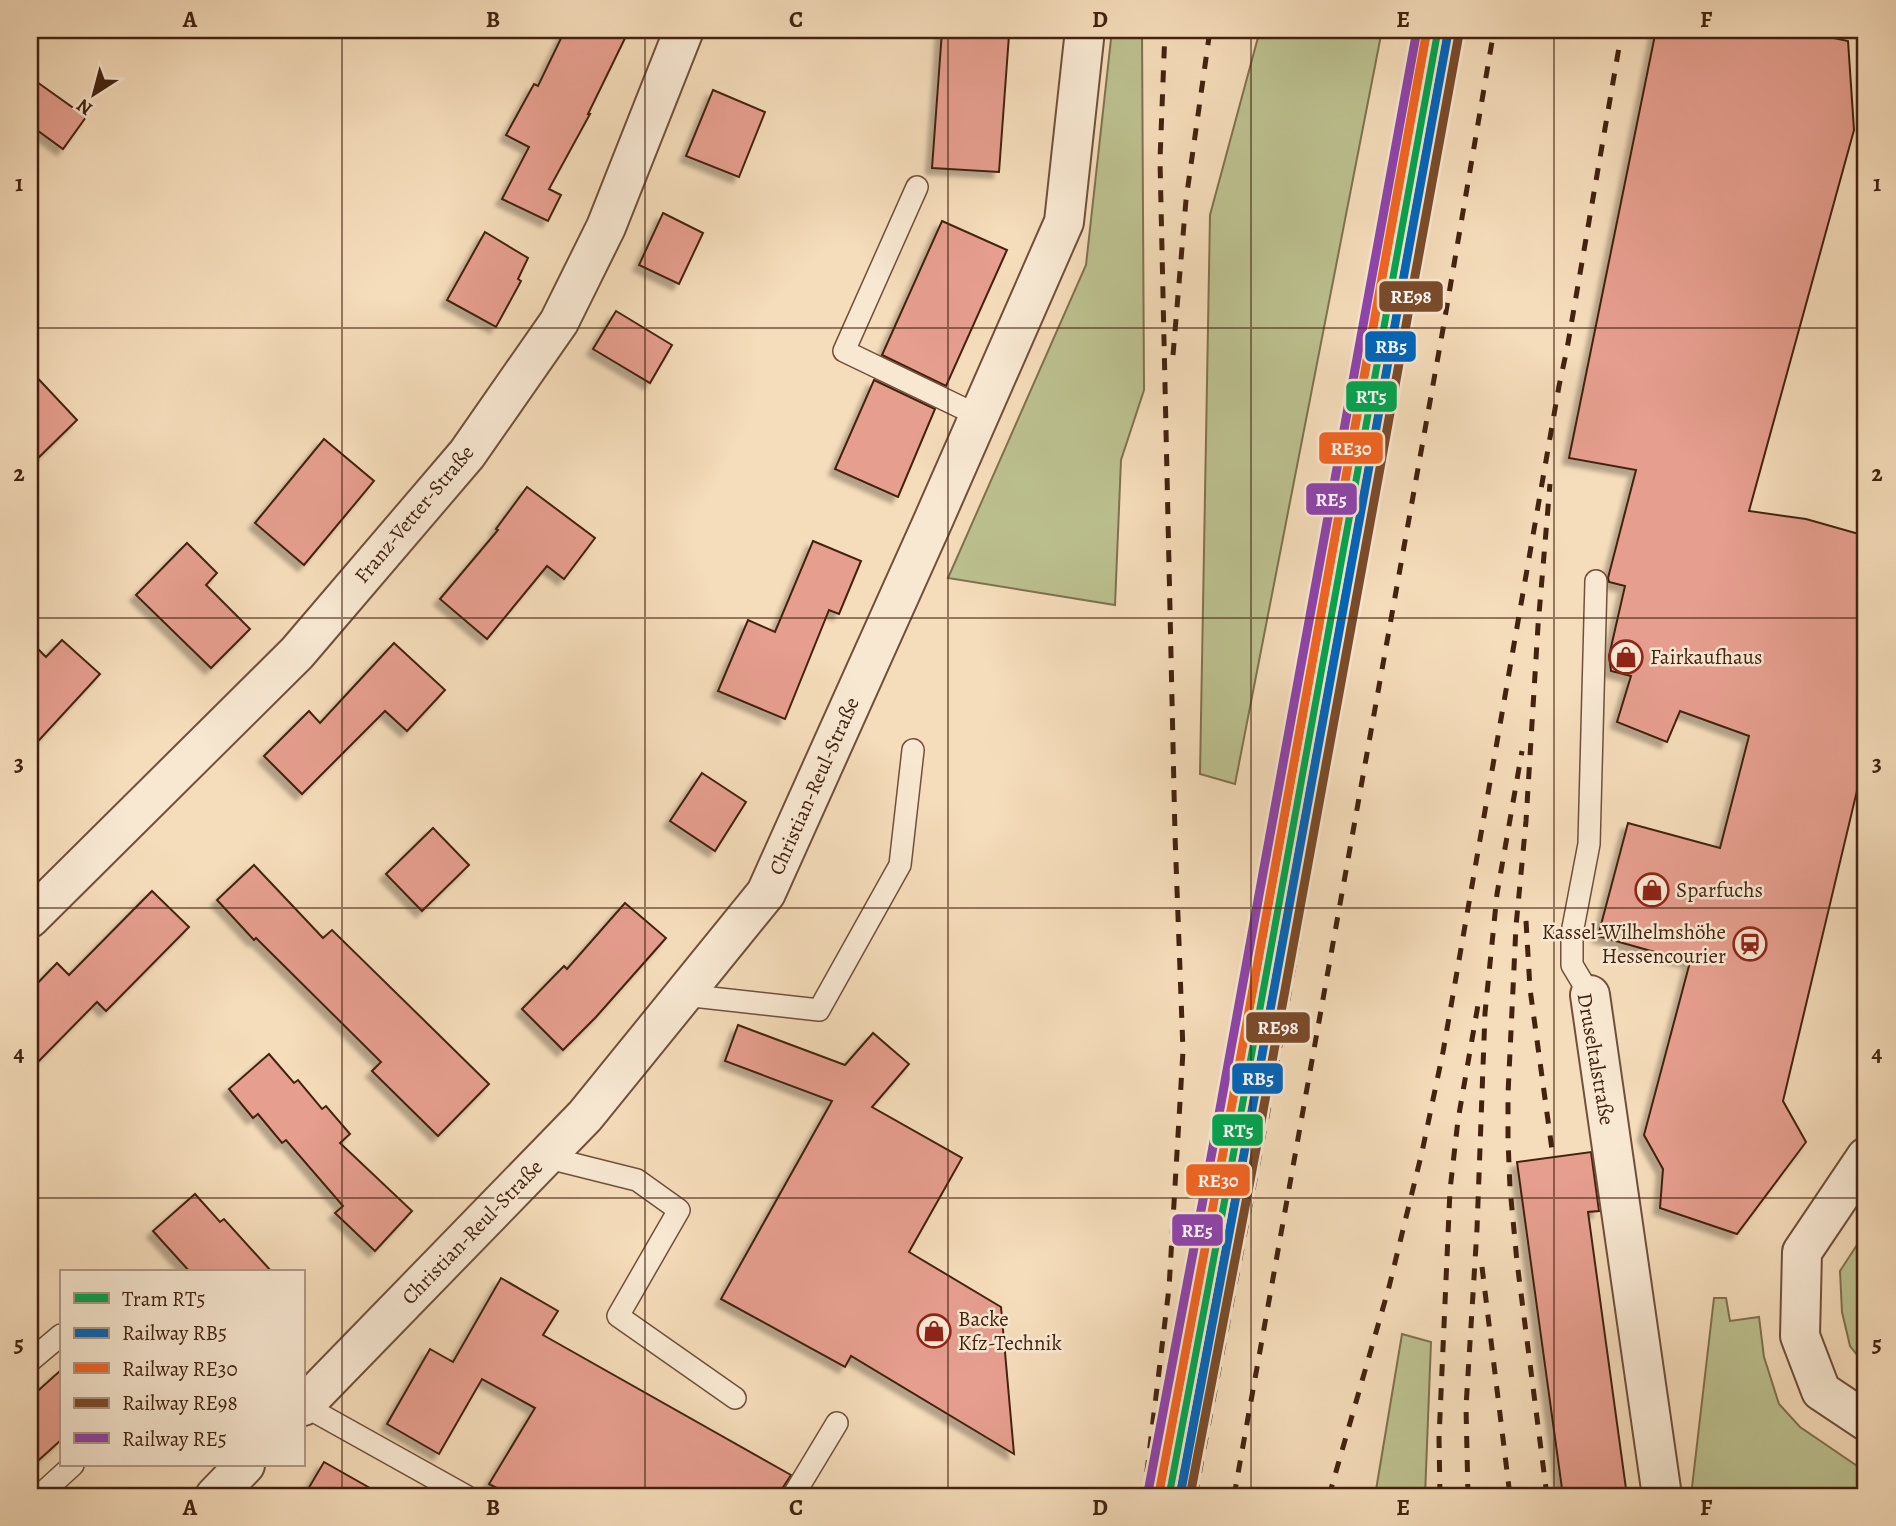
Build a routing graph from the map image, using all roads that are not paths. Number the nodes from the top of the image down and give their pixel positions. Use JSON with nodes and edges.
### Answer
{"nodes":[{"id":1,"x":684,"y":30,"type":"edge"},
{"id":2,"x":1085,"y":30,"type":"edge"},
{"id":3,"x":917,"y":187,"type":"dead end"},
{"id":4,"x":979,"y":416,"type":"junction"},
{"id":5,"x":1595,"y":581,"type":"dead end"},
{"id":6,"x":913,"y":750,"type":"dead end"},
{"id":7,"x":30,"y":918,"type":"edge"},
{"id":8,"x":684,"y":995,"type":"junction"},
{"id":9,"x":1590,"y":995,"type":"joint"},
{"id":10,"x":545,"y":1157,"type":"junction"},
{"id":11,"x":1866,"y":1157,"type":"edge"},
{"id":12,"x":60,"y":1336,"type":"edge"},
{"id":13,"x":30,"y":1361,"type":"edge"},
{"id":14,"x":736,"y":1398,"type":"dead end"},
{"id":15,"x":304,"y":1405,"type":"edge"},
{"id":16,"x":304,"y":1407,"type":"edge"},
{"id":17,"x":1866,"y":1421,"type":"edge"},
{"id":18,"x":837,"y":1423,"type":"dead end"},
{"id":19,"x":72,"y":1466,"type":"edge"},
{"id":20,"x":244,"y":1466,"type":"edge"},
{"id":21,"x":38,"y":1496,"type":"edge"},
{"id":22,"x":215,"y":1496,"type":"edge"},
{"id":23,"x":466,"y":1496,"type":"edge"},
{"id":24,"x":793,"y":1496,"type":"edge"},
{"id":25,"x":1662,"y":1496,"type":"edge"}],
"edges":[{"from":1,"to":7,"type":"street","name":"Franz-Vetter-Straße"},
{"from":2,"to":4,"type":"street","name":"Christian-Reul-Straße"},
{"from":3,"to":4,"type":"lane"},
{"from":4,"to":8,"type":"street","name":"Christian-Reul-Straße"},
{"from":5,"to":9,"type":"lane","name":"Druseltalstraße"},
{"from":6,"to":8,"type":"lane"},
{"from":8,"to":10,"type":"street","name":"Christian-Reul-Straße"},
{"from":9,"to":25,"type":"street","name":"Druseltalstraße"},
{"from":10,"to":14,"type":"lane"},
{"from":10,"to":15,"type":"street","name":"Christian-Reul-Straße"},
{"from":11,"to":17,"type":"street"},
{"from":12,"to":13,"type":"lane"},
{"from":16,"to":23,"type":"lane"},
{"from":18,"to":24,"type":"lane"},
{"from":19,"to":21,"type":"lane"},
{"from":20,"to":22,"type":"street"}]}
